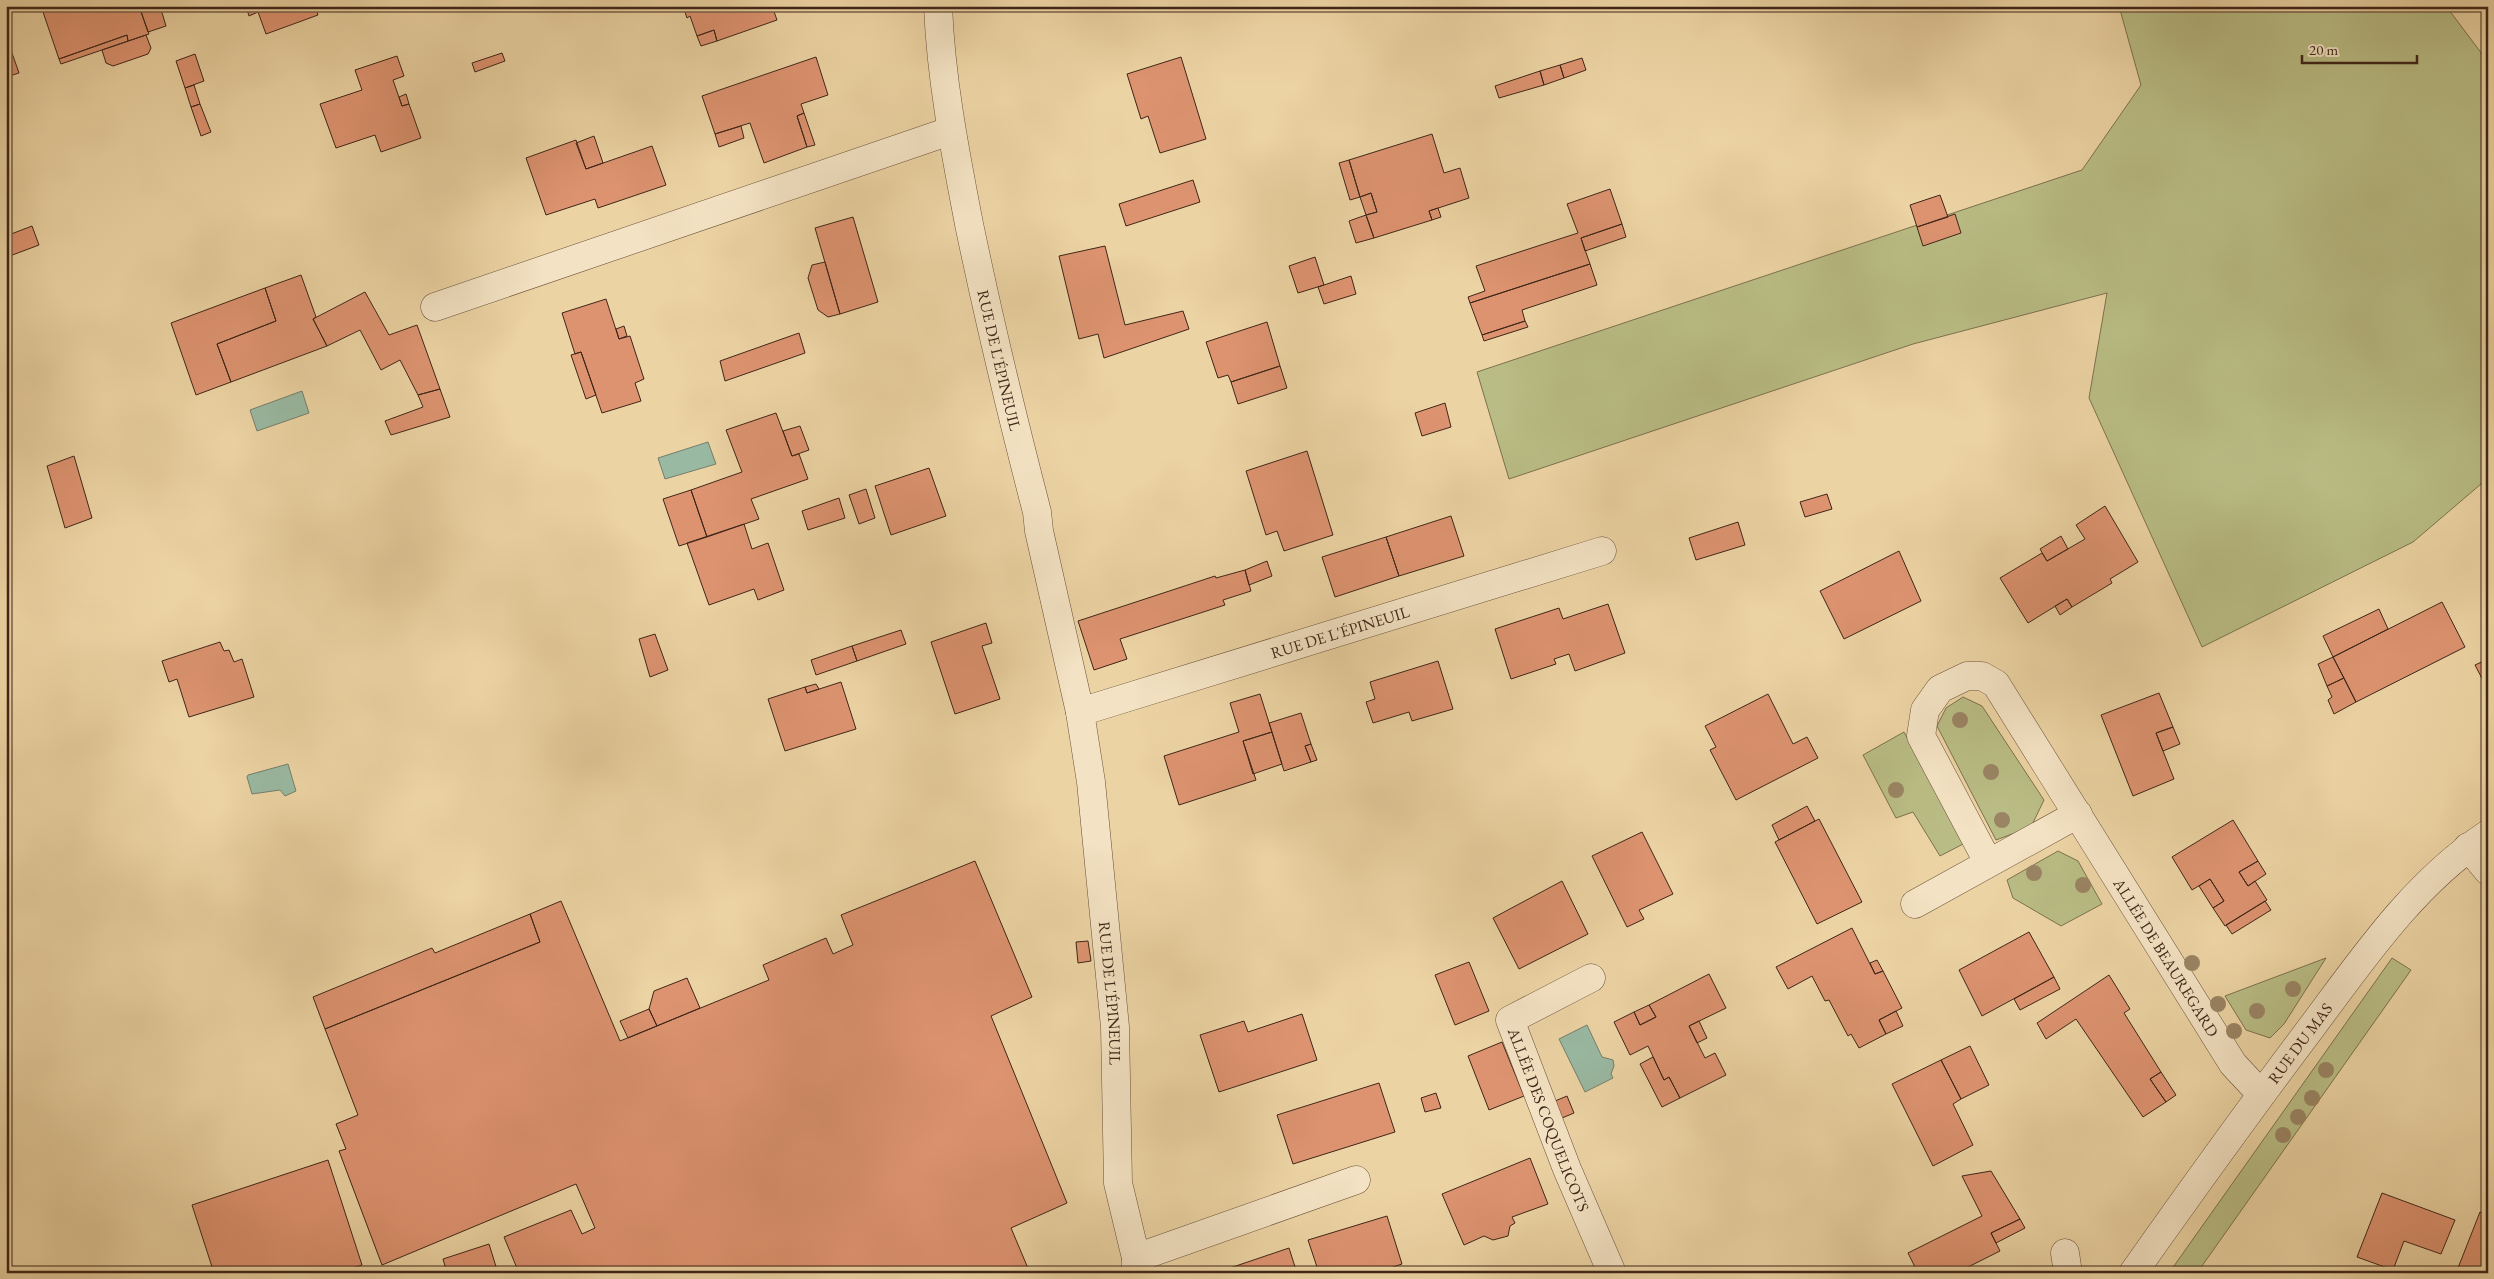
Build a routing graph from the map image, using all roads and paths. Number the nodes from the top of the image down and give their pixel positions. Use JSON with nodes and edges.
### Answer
{"nodes":[{"id":1,"x":938,"y":6,"type":"edge"},
{"id":2,"x":950,"y":130,"type":"junction"},
{"id":3,"x":435,"y":307,"type":"dead end"},
{"id":4,"x":1602,"y":551,"type":"dead end"},
{"id":5,"x":1080,"y":712,"type":"junction"},
{"id":6,"x":2078,"y":814,"type":"junction"},
{"id":7,"x":2478,"y":840,"type":"edge"},
{"id":8,"x":1988,"y":862,"type":"junction"},
{"id":9,"x":2488,"y":871,"type":"edge"},
{"id":10,"x":1915,"y":904,"type":"dead end"},
{"id":11,"x":1591,"y":978,"type":"dead end"},
{"id":12,"x":2261,"y":1094,"type":"junction"},
{"id":13,"x":1356,"y":1180,"type":"dead end"},
{"id":14,"x":1136,"y":1265,"type":"edge"},
{"id":15,"x":1612,"y":1273,"type":"edge"},
{"id":16,"x":2133,"y":1273,"type":"edge"}],
"edges":[{"from":1,"to":2,"type":"street","name":"RUE DE L'ÉPINEUIL"},
{"from":2,"to":3,"type":"street"},
{"from":2,"to":5,"type":"street","name":"RUE DE L'ÉPINEUIL"},
{"from":4,"to":5,"type":"street","name":"RUE DE L'ÉPINEUIL"},
{"from":5,"to":14,"type":"street","name":"RUE DE L'ÉPINEUIL"},
{"from":6,"to":8,"type":"street"},
{"from":6,"to":8,"type":"street","name":"ALLÉE DE BEAUREGARD"},
{"from":6,"to":12,"type":"street","name":"ALLÉE DE BEAUREGARD"},
{"from":7,"to":9,"type":"street"},
{"from":7,"to":12,"type":"street","name":"RUE DU MAS"},
{"from":8,"to":10,"type":"street"},
{"from":11,"to":15,"type":"street","name":"ALLÉE DES COQUELICOTS"},
{"from":12,"to":16,"type":"street","name":"RUE DU MAS"},
{"from":13,"to":14,"type":"street"}]}
